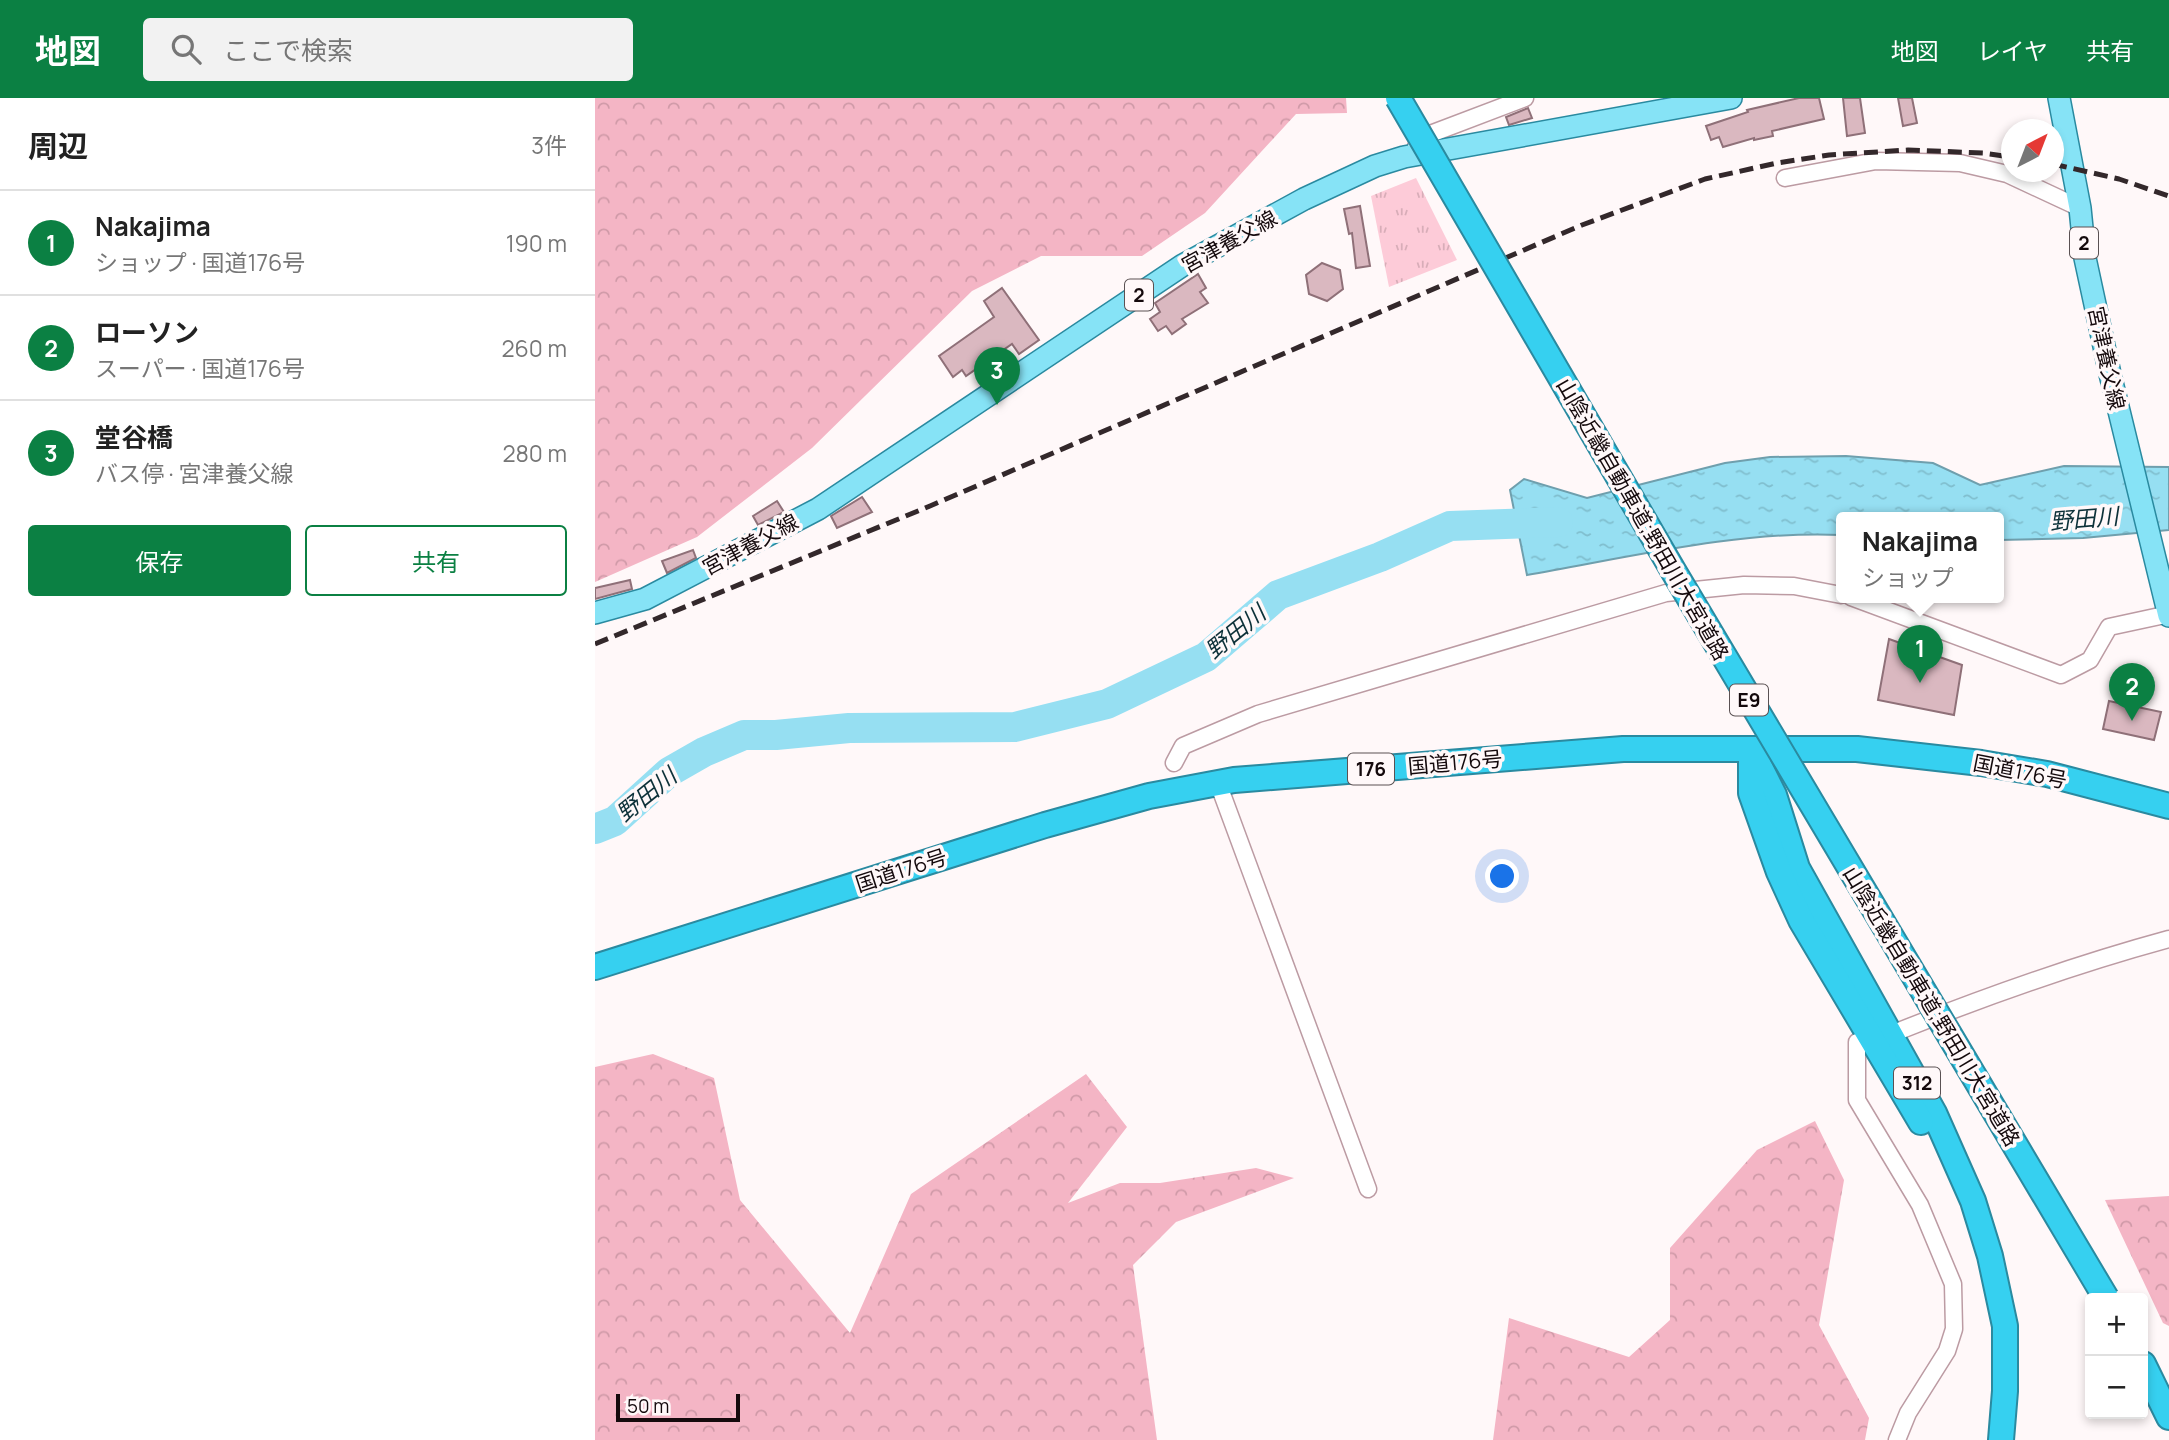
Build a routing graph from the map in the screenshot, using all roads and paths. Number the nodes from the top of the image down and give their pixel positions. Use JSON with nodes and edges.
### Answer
{"nodes":[{"id":1,"x":1398,"y":98,"type":"edge"},
{"id":2,"x":1525,"y":98,"type":"edge"},
{"id":3,"x":1731,"y":98,"type":"edge"},
{"id":4,"x":2059,"y":98,"type":"edge"},
{"id":5,"x":1403,"y":157,"type":"junction"},
{"id":6,"x":1785,"y":178,"type":"dead end"},
{"id":7,"x":2080,"y":208,"type":"junction"},
{"id":8,"x":1836,"y":594,"type":"edge"},
{"id":9,"x":1867,"y":603,"type":"edge"},
{"id":10,"x":2168,"y":611,"type":"edge"},
{"id":11,"x":595,"y":612,"type":"edge"},
{"id":12,"x":1751,"y":749,"type":"junction"},
{"id":13,"x":1174,"y":763,"type":"dead end"},
{"id":14,"x":1218,"y":783,"type":"junction"},
{"id":15,"x":2169,"y":806,"type":"edge"},
{"id":16,"x":2169,"y":939,"type":"edge"},
{"id":17,"x":595,"y":967,"type":"edge"},
{"id":18,"x":1899,"y":1031,"type":"dead end"},
{"id":19,"x":1864,"y":1041,"type":"dead end"},
{"id":20,"x":1368,"y":1189,"type":"dead end"},
{"id":21,"x":2103,"y":1293,"type":"edge"},
{"id":22,"x":2148,"y":1371,"type":"edge"},
{"id":23,"x":2148,"y":1373,"type":"edge"},
{"id":24,"x":2169,"y":1396,"type":"edge"},
{"id":25,"x":2169,"y":1417,"type":"edge"},
{"id":26,"x":1897,"y":1440,"type":"edge"},
{"id":27,"x":1986,"y":1440,"type":"edge"},
{"id":28,"x":2001,"y":1440,"type":"edge"}],
"edges":[{"from":1,"to":21,"type":"highway","name":"山陰近畿自動車道;野田川大宮道路","number":"E9","bridge":true},
{"from":2,"to":5,"type":"street"},
{"from":3,"to":5,"type":"main road","name":"宮津養父線","number":"2"},
{"from":4,"to":7,"type":"main road","name":"宮津養父線","number":"2"},
{"from":5,"to":11,"type":"main road","name":"宮津養父線","number":"2"},
{"from":6,"to":7,"type":"street"},
{"from":7,"to":10,"type":"main road","name":"宮津養父線","number":"2"},
{"from":8,"to":13,"type":"street"},
{"from":9,"to":10,"type":"street"},
{"from":12,"to":14,"type":"highway","name":"国道176号","number":"176"},
{"from":12,"to":15,"type":"highway","name":"国道176号","number":"176"},
{"from":12,"to":27,"type":"highway","number":"312"},
{"from":12,"to":28,"type":"highway","number":"312"},
{"from":14,"to":17,"type":"highway","name":"国道176号","number":"176"},
{"from":14,"to":20,"type":"street"},
{"from":16,"to":18,"type":"street"},
{"from":19,"to":26,"type":"street"},
{"from":22,"to":24,"type":"highway"},
{"from":23,"to":25,"type":"highway"}]}
